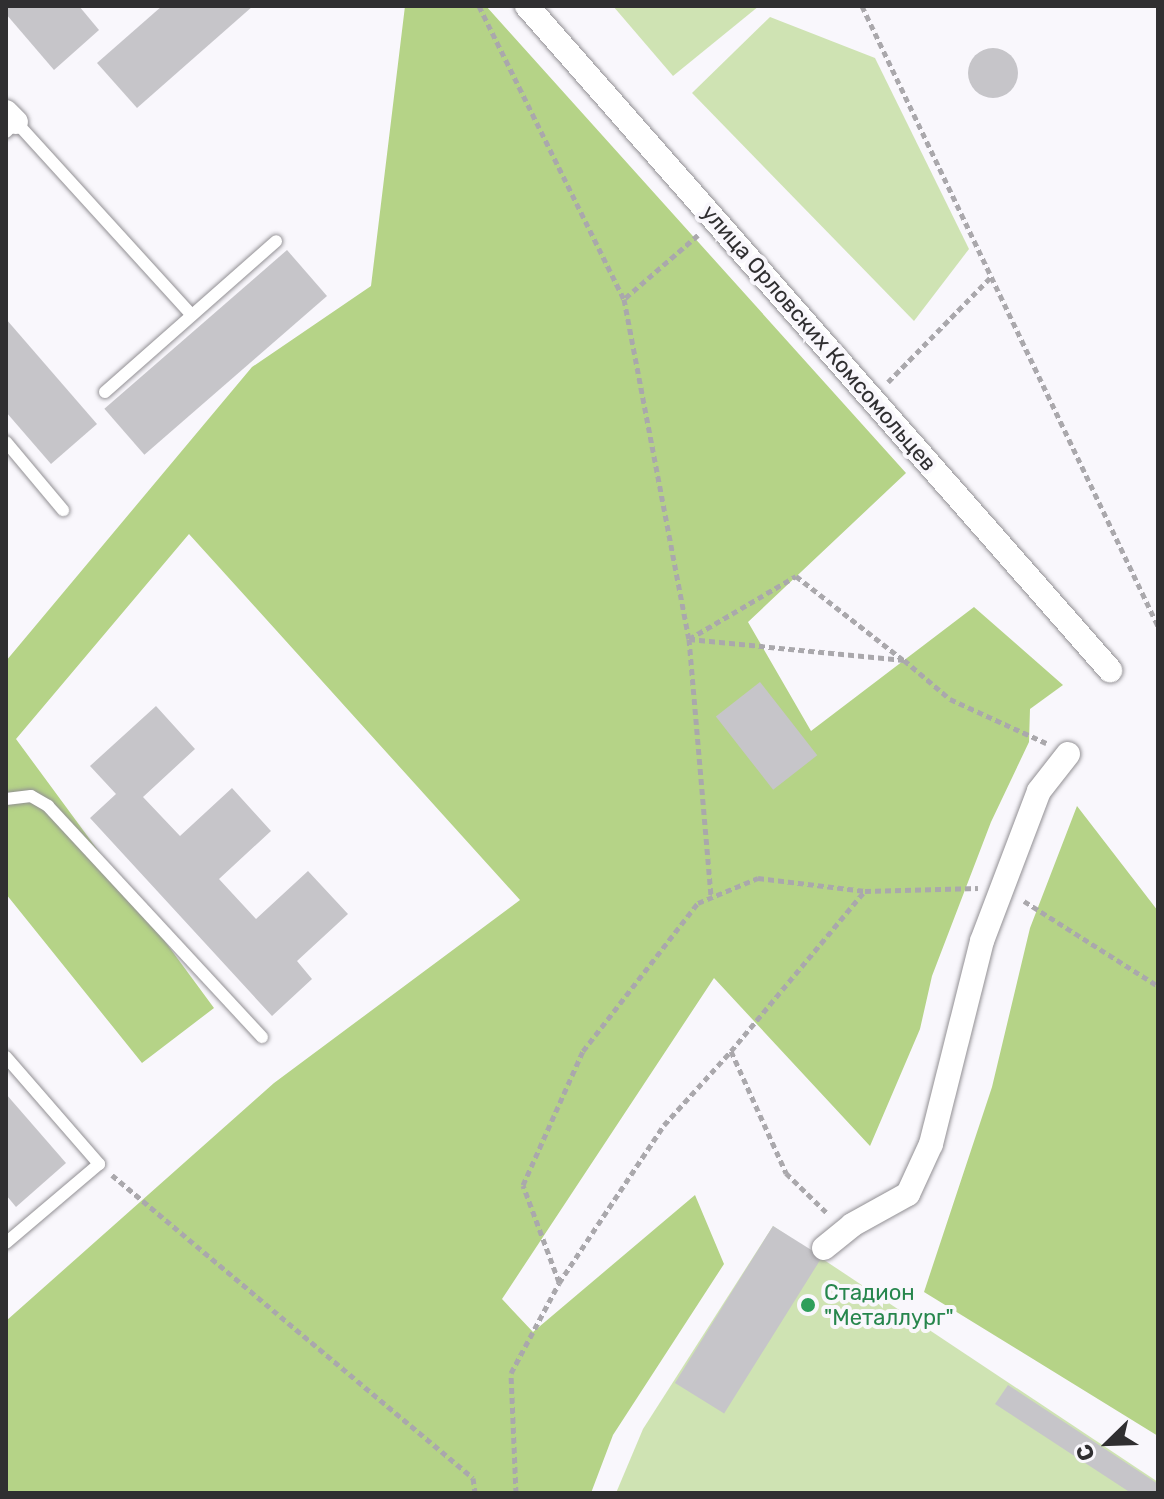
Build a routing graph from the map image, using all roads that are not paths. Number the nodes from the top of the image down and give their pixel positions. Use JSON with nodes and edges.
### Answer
{"nodes":[{"id":1,"x":527,"y":6,"type":"edge"},
{"id":2,"x":9,"y":122,"type":"edge"},
{"id":3,"x":276,"y":241,"type":"dead end"},
{"id":4,"x":191,"y":314,"type":"junction"},
{"id":5,"x":105,"y":392,"type":"dead end"},
{"id":6,"x":6,"y":442,"type":"edge"},
{"id":7,"x":63,"y":510,"type":"dead end"},
{"id":8,"x":1110,"y":670,"type":"dead end"},
{"id":9,"x":1068,"y":754,"type":"road end"},
{"id":10,"x":6,"y":799,"type":"edge"},
{"id":11,"x":262,"y":1037,"type":"dead end"},
{"id":12,"x":6,"y":1057,"type":"edge"},
{"id":13,"x":6,"y":1243,"type":"edge"},
{"id":14,"x":824,"y":1248,"type":"dead end"}],
"edges":[{"from":1,"to":8,"type":"street","name":"улица Орловских Комсомольцев"},
{"from":2,"to":4,"type":"lane"},
{"from":3,"to":4,"type":"lane"},
{"from":4,"to":5,"type":"lane"},
{"from":6,"to":7,"type":"lane"},
{"from":9,"to":14,"type":"street"},
{"from":10,"to":11,"type":"lane"},
{"from":12,"to":13,"type":"lane"}]}
